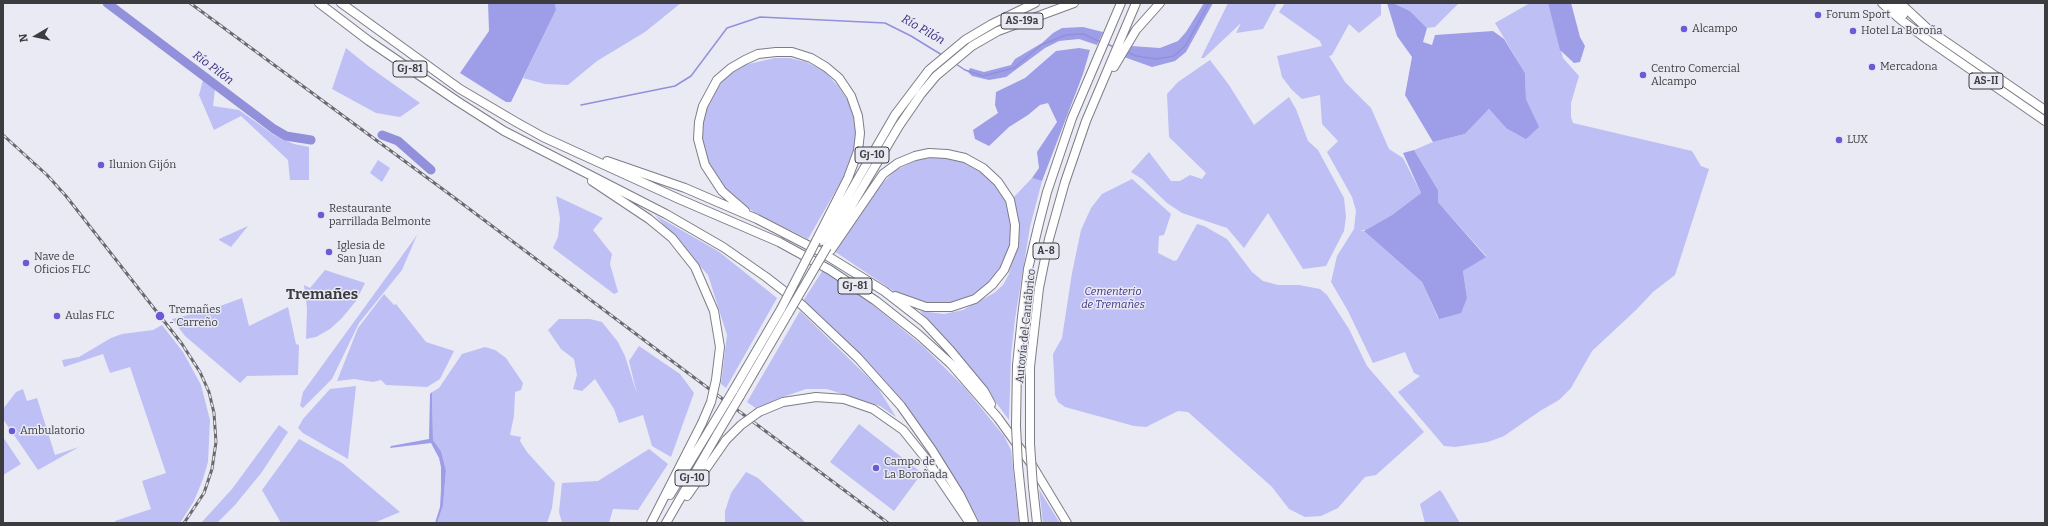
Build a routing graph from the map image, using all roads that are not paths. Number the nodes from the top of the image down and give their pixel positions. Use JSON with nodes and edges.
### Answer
{"nodes":[{"id":1,"x":319,"y":3,"type":"edge"},
{"id":2,"x":341,"y":3,"type":"edge"},
{"id":3,"x":1036,"y":3,"type":"edge"},
{"id":4,"x":1074,"y":3,"type":"edge"},
{"id":5,"x":1121,"y":3,"type":"edge"},
{"id":6,"x":1136,"y":3,"type":"edge"},
{"id":7,"x":1160,"y":3,"type":"edge"},
{"id":8,"x":1882,"y":3,"type":"edge"},
{"id":9,"x":1891,"y":3,"type":"edge"},
{"id":10,"x":1900,"y":3,"type":"edge"},
{"id":11,"x":1908,"y":3,"type":"edge"},
{"id":12,"x":1937,"y":34,"type":"junction"},
{"id":13,"x":1928,"y":40,"type":"junction"},
{"id":14,"x":1110,"y":68,"type":"junction"},
{"id":15,"x":930,"y":70,"type":"joint"},
{"id":16,"x":936,"y":76,"type":"joint"},
{"id":17,"x":2045,"y":110,"type":"edge"},
{"id":18,"x":2045,"y":121,"type":"edge"},
{"id":19,"x":566,"y":147,"type":"junction"},
{"id":20,"x":545,"y":153,"type":"junction"},
{"id":21,"x":757,"y":219,"type":"junction"},
{"id":22,"x":824,"y":245,"type":"junction"},
{"id":23,"x":884,"y":291,"type":"junction"},
{"id":24,"x":785,"y":310,"type":"junction"},
{"id":25,"x":998,"y":418,"type":"junction"},
{"id":26,"x":714,"y":431,"type":"junction"},
{"id":27,"x":650,"y":523,"type":"edge"},
{"id":28,"x":654,"y":523,"type":"edge"},
{"id":29,"x":667,"y":523,"type":"edge"},
{"id":30,"x":969,"y":523,"type":"edge"},
{"id":31,"x":974,"y":523,"type":"edge"},
{"id":32,"x":1024,"y":523,"type":"edge"},
{"id":33,"x":1037,"y":523,"type":"edge"},
{"id":34,"x":1067,"y":523,"type":"edge"}],
"edges":[{"from":1,"to":20,"type":"highway","number":"GJ-81"},
{"from":2,"to":19,"type":"highway","number":"GJ-81"},
{"from":3,"to":15,"type":"highway","number":"AS-19a"},
{"from":4,"to":16,"type":"highway","number":"AS-19a"},
{"from":5,"to":32,"type":"highway","name":"Autovía del Cantábrico","number":"A-8","bridge":true},
{"from":6,"to":14,"type":"highway","name":"Autovía del Cantábrico","number":"A-8"},
{"from":7,"to":14,"type":"highway"},
{"from":8,"to":13,"type":"highway"},
{"from":9,"to":13,"type":"highway","number":"AS-II"},
{"from":10,"to":12,"type":"highway","number":"AS-II"},
{"from":11,"to":12,"type":"highway"},
{"from":12,"to":17,"type":"highway","number":"AS-II"},
{"from":13,"to":18,"type":"highway","number":"AS-II"},
{"from":14,"to":33,"type":"highway","name":"Autovía del Cantábrico","number":"A-8","bridge":true},
{"from":15,"to":22,"type":"highway","number":"GJ-10"},
{"from":16,"to":22,"type":"highway","number":"GJ-10"},
{"from":19,"to":21,"type":"highway"},
{"from":19,"to":25,"type":"highway","number":"GJ-81"},
{"from":20,"to":27,"type":"highway","bridge":true},
{"from":20,"to":31,"type":"highway","number":"GJ-81"},
{"from":21,"to":22,"type":"highway"},
{"from":21,"to":23,"type":"highway"},
{"from":22,"to":23,"type":"highway"},
{"from":22,"to":24,"type":"highway","bridge":true},
{"from":22,"to":24,"type":"highway","bridge":true},
{"from":23,"to":25,"type":"highway"},
{"from":24,"to":26,"type":"highway","bridge":true},
{"from":25,"to":34,"type":"highway","number":"GJ-81"},
{"from":26,"to":28,"type":"highway","number":"GJ-10"},
{"from":26,"to":29,"type":"highway","number":"GJ-10"},
{"from":29,"to":30,"type":"highway","bridge":true}]}
